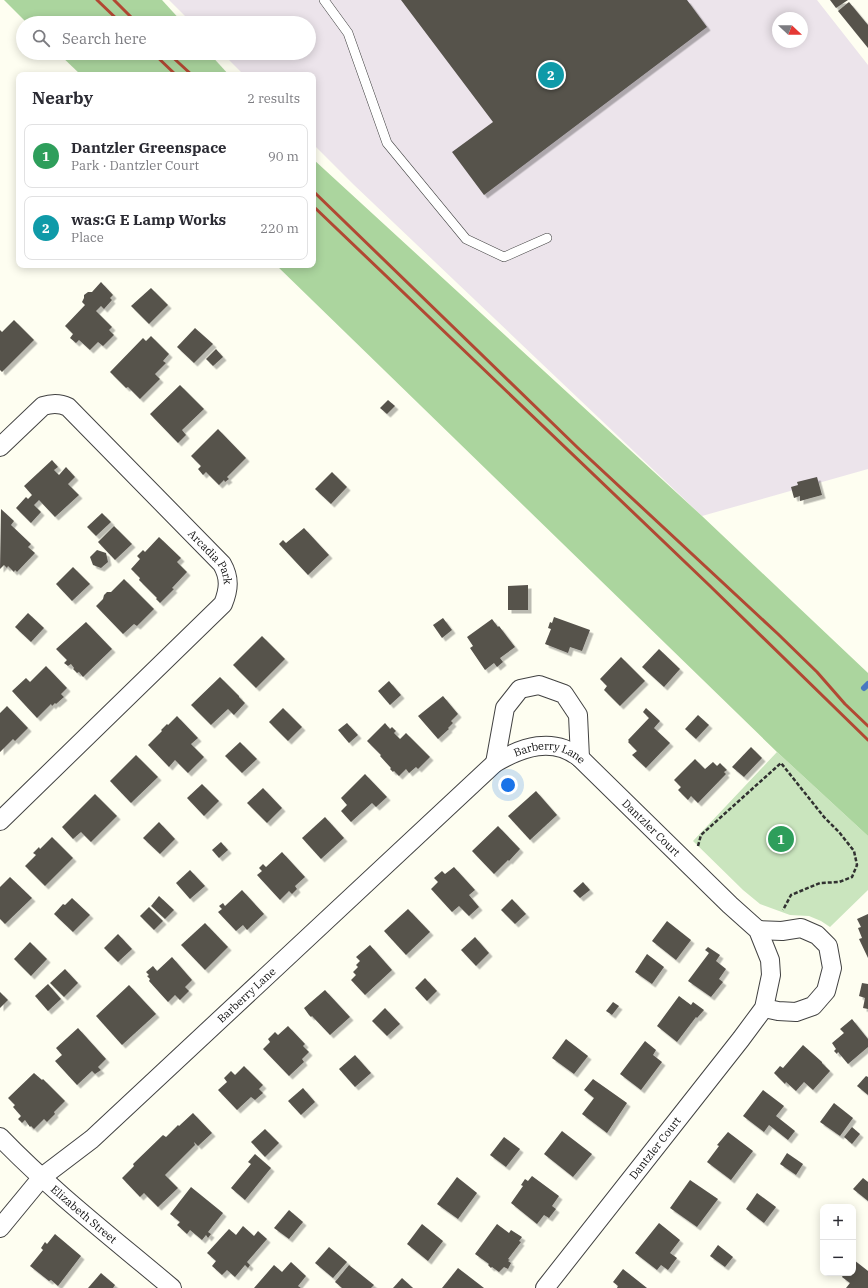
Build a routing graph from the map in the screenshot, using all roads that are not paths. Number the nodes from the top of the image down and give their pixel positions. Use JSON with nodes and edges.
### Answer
{"nodes":[{"id":1,"x":324,"y":0,"type":"edge"},
{"id":2,"x":547,"y":238,"type":"dead end"},
{"id":3,"x":0,"y":446,"type":"edge"},
{"id":4,"x":580,"y":758,"type":"junction"},
{"id":5,"x":495,"y":763,"type":"junction"},
{"id":6,"x":0,"y":821,"type":"edge"},
{"id":7,"x":758,"y":930,"type":"junction"},
{"id":8,"x":764,"y":1008,"type":"junction"},
{"id":9,"x":0,"y":1137,"type":"edge"},
{"id":10,"x":42,"y":1178,"type":"junction"},
{"id":11,"x":0,"y":1228,"type":"edge"},
{"id":12,"x":172,"y":1288,"type":"edge"},
{"id":13,"x":545,"y":1288,"type":"edge"}],
"edges":[{"from":1,"to":2,"type":"lane"},
{"from":3,"to":6,"type":"street","name":"Arcadia Park"},
{"from":4,"to":5,"type":"street","name":"Barberry Lane"},
{"from":4,"to":5,"type":"street","name":"Barberry Lane"},
{"from":4,"to":7,"type":"street","name":"Dantzler Court"},
{"from":5,"to":10,"type":"street","name":"Barberry Lane"},
{"from":7,"to":8,"type":"street","name":"Dantzler Court"},
{"from":7,"to":8,"type":"street"},
{"from":8,"to":13,"type":"street","name":"Dantzler Court"},
{"from":9,"to":10,"type":"street","name":"Elizabeth Street"},
{"from":10,"to":11,"type":"street","name":"Barberry Lane"},
{"from":10,"to":12,"type":"street","name":"Elizabeth Street"}]}
